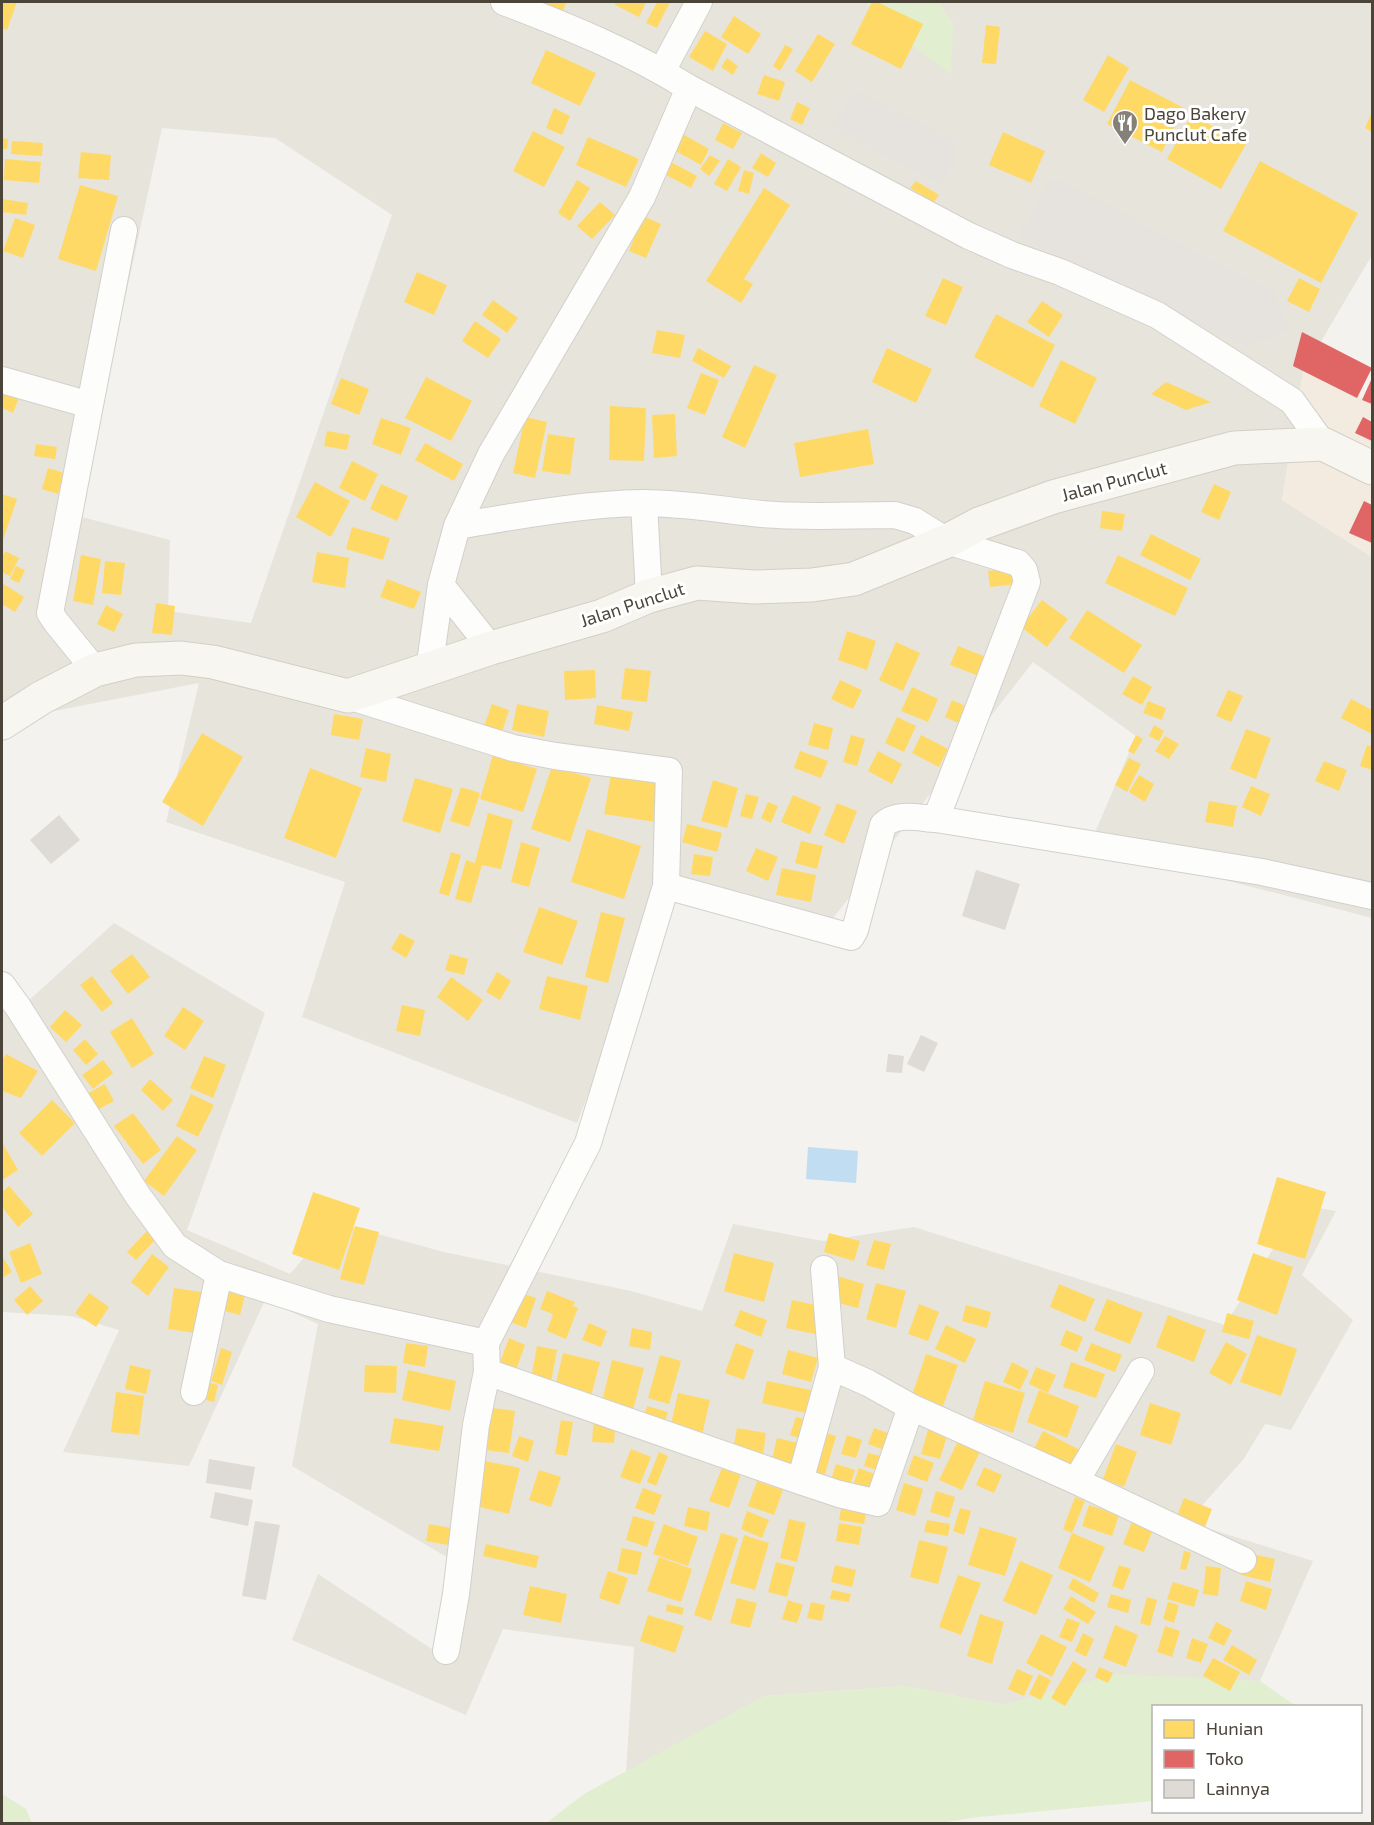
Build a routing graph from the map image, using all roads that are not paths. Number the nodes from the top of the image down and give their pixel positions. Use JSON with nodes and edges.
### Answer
{"nodes":[{"id":1,"x":504,"y":2,"type":"edge"},
{"id":2,"x":699,"y":2,"type":"edge"},
{"id":3,"x":662,"y":71,"type":"junction"},
{"id":4,"x":689,"y":88,"type":"junction"},
{"id":5,"x":124,"y":230,"type":"dead end"},
{"id":6,"x":2,"y":380,"type":"edge"},
{"id":7,"x":90,"y":405,"type":"junction"},
{"id":8,"x":1323,"y":444,"type":"junction"},
{"id":9,"x":1372,"y":468,"type":"edge"},
{"id":10,"x":644,"y":503,"type":"junction"},
{"id":11,"x":457,"y":526,"type":"junction"},
{"id":12,"x":947,"y":541,"type":"junction"},
{"id":13,"x":441,"y":585,"type":"junction"},
{"id":14,"x":649,"y":596,"type":"junction"},
{"id":15,"x":491,"y":648,"type":"junction"},
{"id":16,"x":95,"y":670,"type":"junction"},
{"id":17,"x":429,"y":670,"type":"junction"},
{"id":18,"x":348,"y":696,"type":"junction"},
{"id":19,"x":2,"y":723,"type":"edge"},
{"id":20,"x":936,"y":819,"type":"junction"},
{"id":21,"x":666,"y":886,"type":"junction"},
{"id":22,"x":1372,"y":896,"type":"edge"},
{"id":23,"x":2,"y":986,"type":"edge"},
{"id":24,"x":824,"y":1269,"type":"dead end"},
{"id":25,"x":219,"y":1274,"type":"junction"},
{"id":26,"x":486,"y":1343,"type":"junction"},
{"id":27,"x":832,"y":1367,"type":"junction"},
{"id":28,"x":1141,"y":1371,"type":"dead end"},
{"id":29,"x":487,"y":1372,"type":"junction"},
{"id":30,"x":194,"y":1392,"type":"dead end"},
{"id":31,"x":912,"y":1407,"type":"junction"},
{"id":32,"x":1076,"y":1480,"type":"junction"},
{"id":33,"x":800,"y":1481,"type":"junction"},
{"id":34,"x":1243,"y":1560,"type":"dead end"},
{"id":35,"x":446,"y":1651,"type":"dead end"}],
"edges":[{"from":1,"to":3,"type":"street"},
{"from":2,"to":3,"type":"street"},
{"from":3,"to":4,"type":"street"},
{"from":4,"to":8,"type":"street"},
{"from":4,"to":11,"type":"street"},
{"from":5,"to":7,"type":"street"},
{"from":6,"to":7,"type":"street"},
{"from":7,"to":16,"type":"street"},
{"from":8,"to":9,"type":"main road","name":"Jalan Punclut"},
{"from":8,"to":12,"type":"main road","name":"Jalan Punclut"},
{"from":10,"to":11,"type":"street"},
{"from":10,"to":12,"type":"street"},
{"from":10,"to":14,"type":"street"},
{"from":11,"to":13,"type":"street"},
{"from":12,"to":14,"type":"main road","name":"Jalan Punclut"},
{"from":12,"to":20,"type":"street"},
{"from":13,"to":15,"type":"street"},
{"from":13,"to":17,"type":"street"},
{"from":14,"to":15,"type":"main road","name":"Jalan Punclut"},
{"from":15,"to":17,"type":"main road","name":"Jalan Punclut"},
{"from":16,"to":18,"type":"main road"},
{"from":16,"to":19,"type":"main road"},
{"from":17,"to":18,"type":"main road","name":"Jalan Punclut"},
{"from":18,"to":21,"type":"street"},
{"from":20,"to":21,"type":"street"},
{"from":20,"to":22,"type":"street"},
{"from":21,"to":26,"type":"street"},
{"from":23,"to":25,"type":"street"},
{"from":24,"to":27,"type":"street"},
{"from":25,"to":26,"type":"street"},
{"from":25,"to":30,"type":"street"},
{"from":26,"to":29,"type":"street"},
{"from":27,"to":31,"type":"street"},
{"from":27,"to":33,"type":"street"},
{"from":28,"to":32,"type":"street"},
{"from":29,"to":33,"type":"street"},
{"from":29,"to":35,"type":"street"},
{"from":31,"to":32,"type":"street"},
{"from":31,"to":33,"type":"street"},
{"from":32,"to":34,"type":"street"}]}
